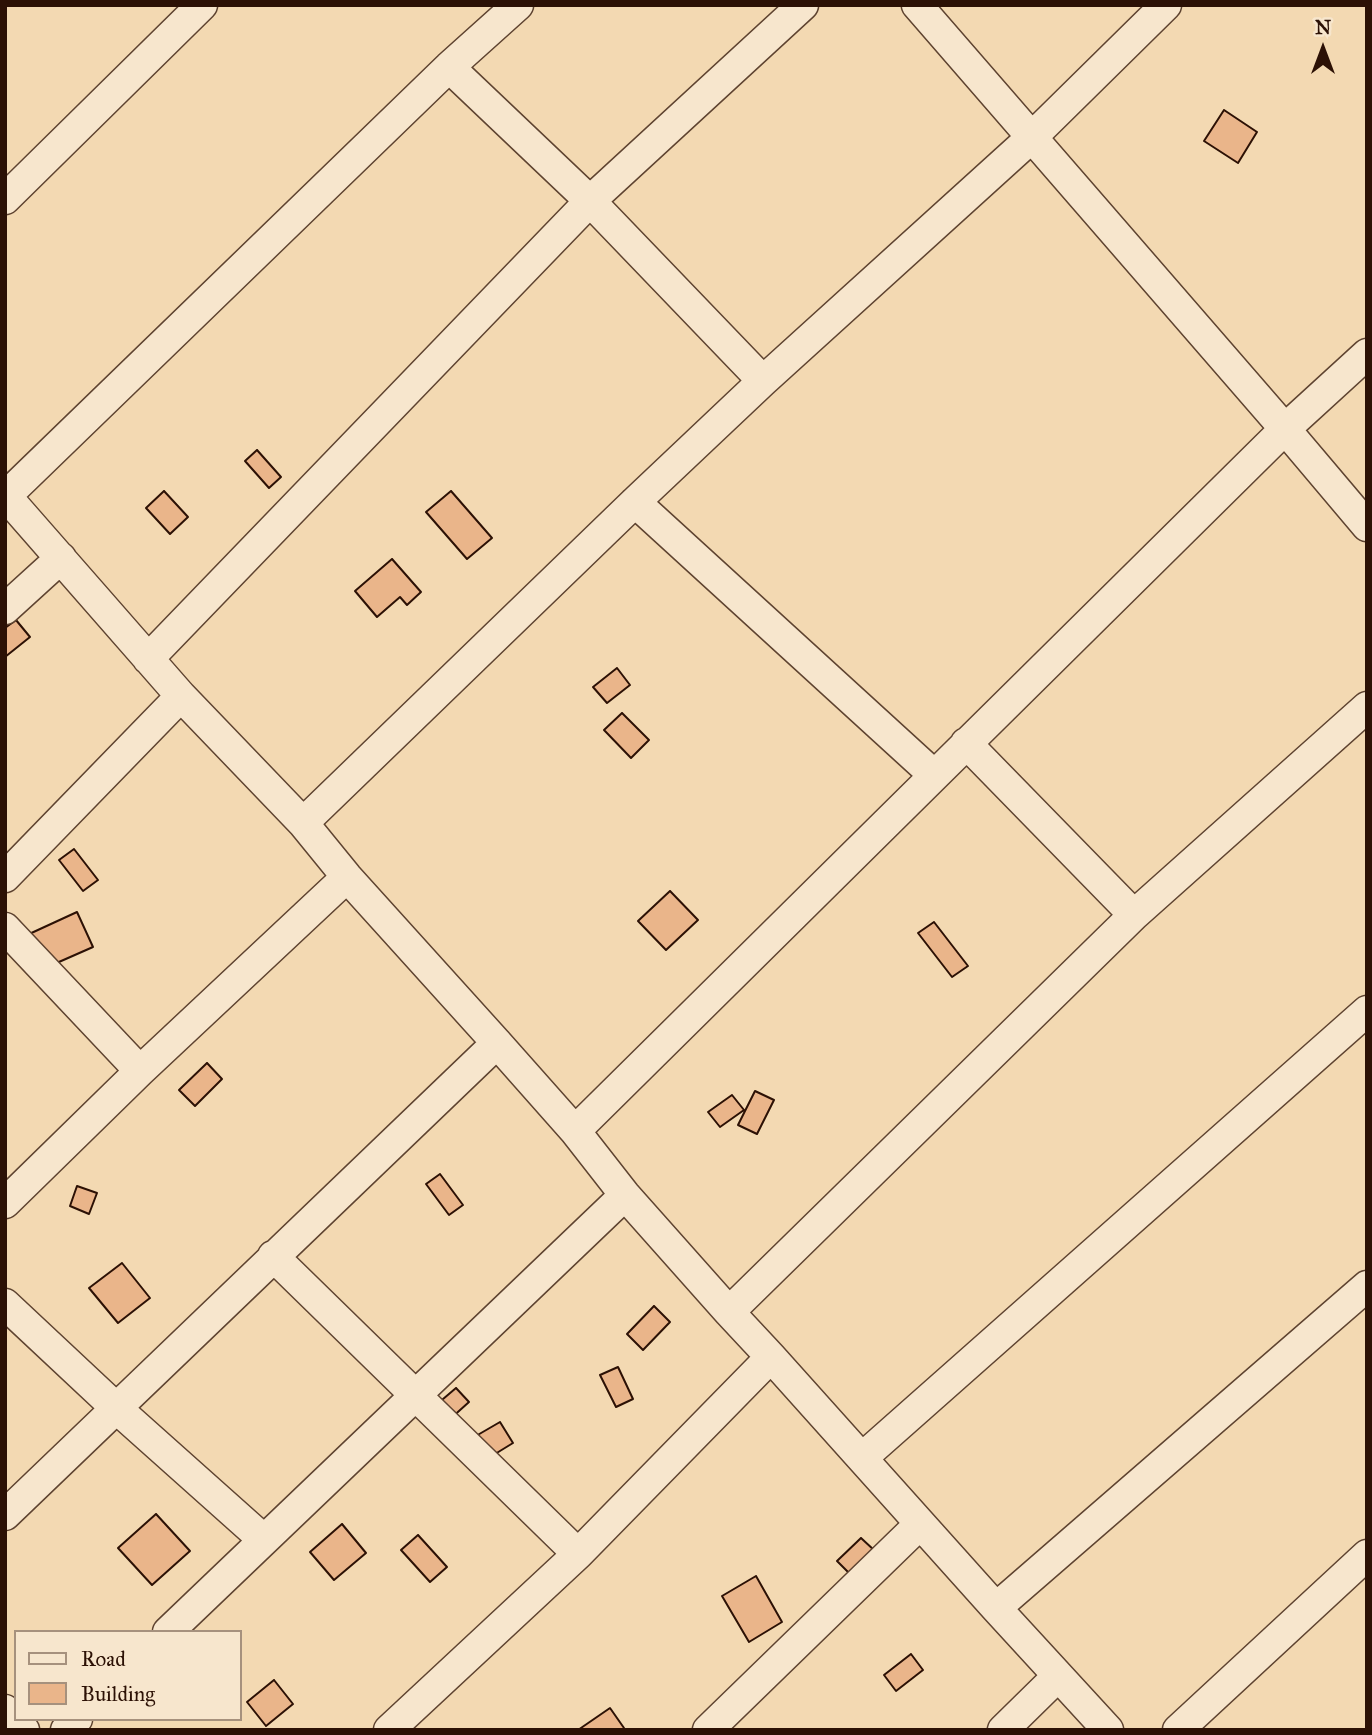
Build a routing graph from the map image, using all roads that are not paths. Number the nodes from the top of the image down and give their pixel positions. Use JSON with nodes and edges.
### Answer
{"nodes":[{"id":1,"x":202,"y":5,"type":"edge"},
{"id":2,"x":518,"y":5,"type":"edge"},
{"id":3,"x":803,"y":5,"type":"edge"},
{"id":4,"x":917,"y":5,"type":"edge"},
{"id":5,"x":1166,"y":5,"type":"edge"},
{"id":6,"x":449,"y":67,"type":"junction"},
{"id":7,"x":1031,"y":138,"type":"junction"},
{"id":8,"x":5,"y":199,"type":"edge"},
{"id":9,"x":590,"y":201,"type":"junction"},
{"id":10,"x":1367,"y":355,"type":"edge"},
{"id":11,"x":763,"y":382,"type":"junction"},
{"id":12,"x":1285,"y":429,"type":"junction"},
{"id":13,"x":6,"y":496,"type":"edge"},
{"id":14,"x":635,"y":502,"type":"junction"},
{"id":15,"x":1367,"y":526,"type":"edge"},
{"id":16,"x":61,"y":558,"type":"junction"},
{"id":17,"x":5,"y":609,"type":"edge"},
{"id":18,"x":148,"y":659,"type":"junction"},
{"id":19,"x":181,"y":696,"type":"junction"},
{"id":20,"x":1367,"y":707,"type":"edge"},
{"id":21,"x":966,"y":743,"type":"junction"},
{"id":22,"x":934,"y":775,"type":"junction"},
{"id":23,"x":303,"y":823,"type":"junction"},
{"id":24,"x":5,"y":877,"type":"edge"},
{"id":25,"x":347,"y":877,"type":"junction"},
{"id":26,"x":1134,"y":915,"type":"junction"},
{"id":27,"x":5,"y":928,"type":"edge"},
{"id":28,"x":1367,"y":1011,"type":"edge"},
{"id":29,"x":497,"y":1043,"type":"junction"},
{"id":30,"x":140,"y":1071,"type":"junction"},
{"id":31,"x":575,"y":1131,"type":"junction"},
{"id":32,"x":625,"y":1195,"type":"junction"},
{"id":33,"x":5,"y":1203,"type":"edge"},
{"id":34,"x":273,"y":1256,"type":"junction"},
{"id":35,"x":1367,"y":1286,"type":"edge"},
{"id":36,"x":5,"y":1304,"type":"edge"},
{"id":37,"x":729,"y":1312,"type":"junction"},
{"id":38,"x":771,"y":1357,"type":"junction"},
{"id":39,"x":416,"y":1396,"type":"junction"},
{"id":40,"x":115,"y":1408,"type":"junction"},
{"id":41,"x":862,"y":1458,"type":"junction"},
{"id":42,"x":5,"y":1515,"type":"edge"},
{"id":43,"x":920,"y":1524,"type":"junction"},
{"id":44,"x":264,"y":1540,"type":"junction"},
{"id":45,"x":578,"y":1554,"type":"junction"},
{"id":46,"x":1367,"y":1555,"type":"edge"},
{"id":47,"x":996,"y":1608,"type":"junction"},
{"id":48,"x":170,"y":1630,"type":"edge"},
{"id":49,"x":1058,"y":1676,"type":"junction"},
{"id":50,"x":398,"y":1727,"type":"edge"},
{"id":51,"x":708,"y":1730,"type":"edge"},
{"id":52,"x":1003,"y":1730,"type":"edge"},
{"id":53,"x":1108,"y":1730,"type":"edge"},
{"id":54,"x":1178,"y":1730,"type":"edge"}],
"edges":[{"from":1,"to":8,"type":"street"},
{"from":2,"to":6,"type":"street"},
{"from":3,"to":9,"type":"street"},
{"from":4,"to":7,"type":"street"},
{"from":5,"to":7,"type":"street"},
{"from":6,"to":9,"type":"street"},
{"from":6,"to":13,"type":"street"},
{"from":7,"to":11,"type":"street"},
{"from":7,"to":12,"type":"street"},
{"from":9,"to":11,"type":"street"},
{"from":9,"to":18,"type":"street"},
{"from":10,"to":12,"type":"street"},
{"from":11,"to":14,"type":"street"},
{"from":12,"to":15,"type":"street"},
{"from":12,"to":21,"type":"street"},
{"from":13,"to":16,"type":"street"},
{"from":14,"to":22,"type":"street"},
{"from":14,"to":23,"type":"street"},
{"from":16,"to":17,"type":"street"},
{"from":16,"to":18,"type":"street"},
{"from":18,"to":19,"type":"street"},
{"from":19,"to":23,"type":"street"},
{"from":19,"to":24,"type":"street"},
{"from":20,"to":26,"type":"street"},
{"from":21,"to":22,"type":"street"},
{"from":21,"to":26,"type":"street"},
{"from":22,"to":31,"type":"street"},
{"from":23,"to":25,"type":"street"},
{"from":25,"to":29,"type":"street"},
{"from":25,"to":30,"type":"street"},
{"from":26,"to":37,"type":"street"},
{"from":27,"to":30,"type":"street"},
{"from":28,"to":41,"type":"street"},
{"from":29,"to":31,"type":"street"},
{"from":29,"to":34,"type":"street"},
{"from":30,"to":33,"type":"street"},
{"from":31,"to":32,"type":"street"},
{"from":32,"to":37,"type":"street"},
{"from":32,"to":39,"type":"street"},
{"from":34,"to":39,"type":"street"},
{"from":34,"to":40,"type":"street"},
{"from":35,"to":47,"type":"street"},
{"from":36,"to":40,"type":"street"},
{"from":37,"to":38,"type":"street"},
{"from":38,"to":41,"type":"street"},
{"from":38,"to":45,"type":"street"},
{"from":39,"to":44,"type":"street"},
{"from":39,"to":45,"type":"street"},
{"from":40,"to":42,"type":"street"},
{"from":40,"to":44,"type":"street"},
{"from":41,"to":43,"type":"street"},
{"from":43,"to":47,"type":"street"},
{"from":43,"to":51,"type":"street"},
{"from":44,"to":48,"type":"street"},
{"from":45,"to":50,"type":"street"},
{"from":46,"to":54,"type":"street"},
{"from":47,"to":49,"type":"street"},
{"from":49,"to":52,"type":"street"},
{"from":49,"to":53,"type":"street"}]}
